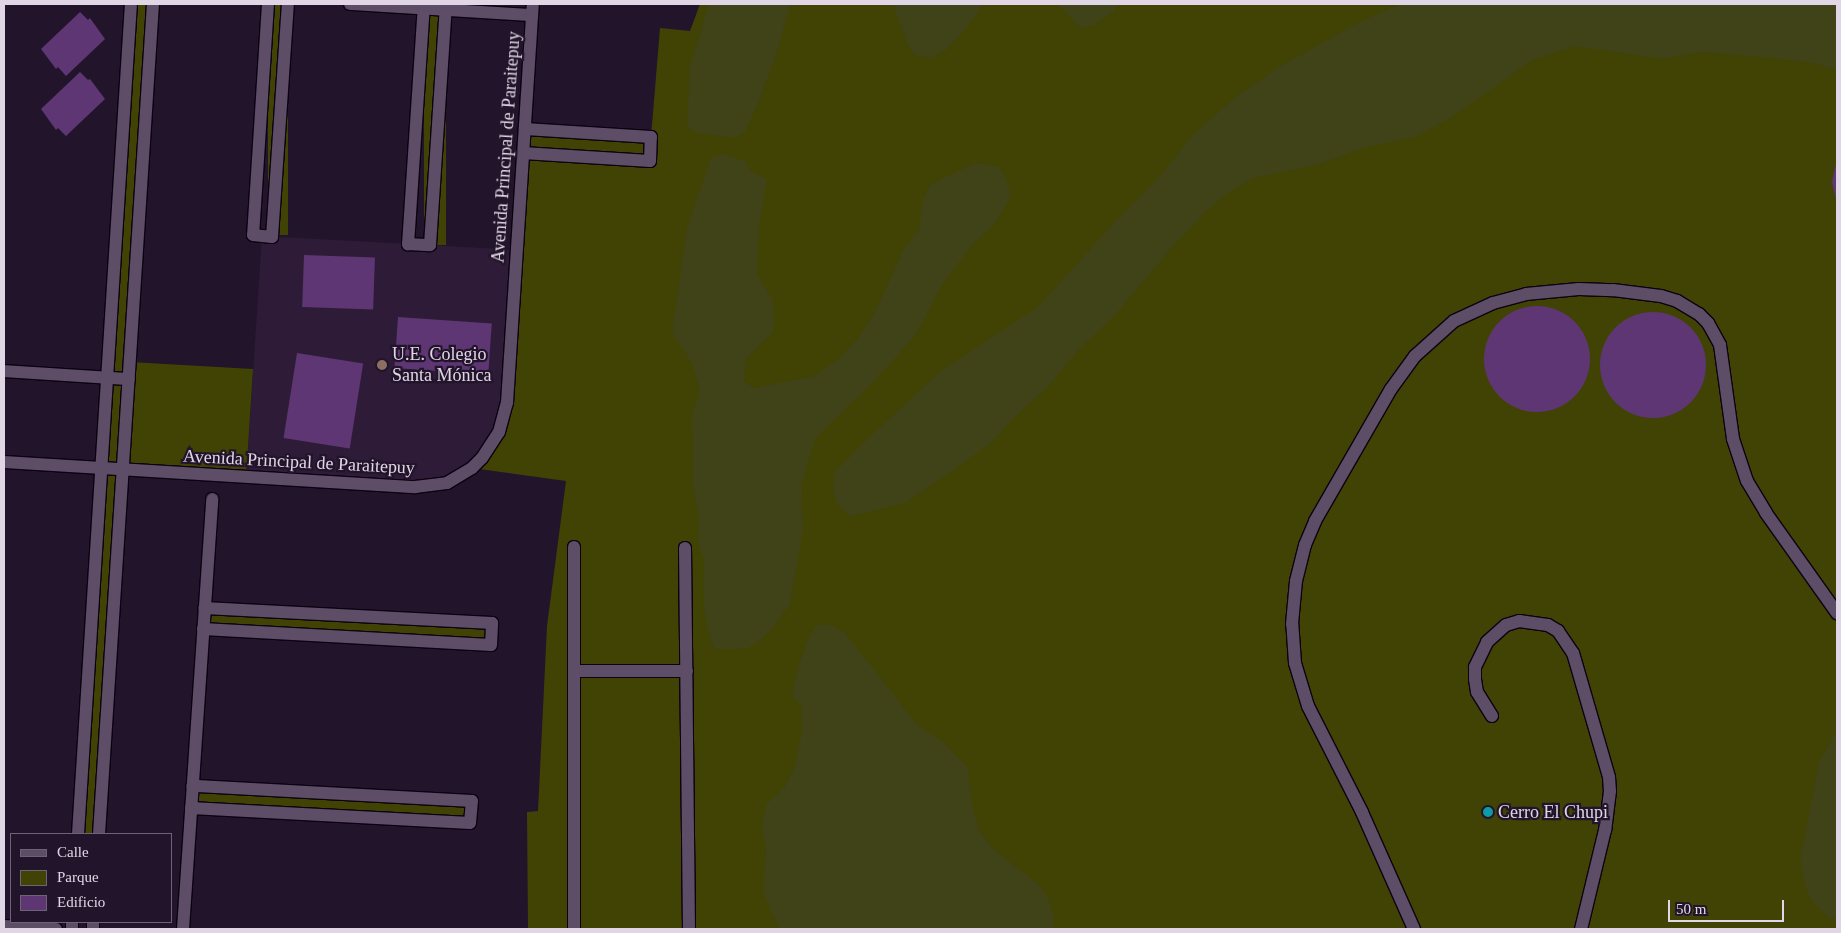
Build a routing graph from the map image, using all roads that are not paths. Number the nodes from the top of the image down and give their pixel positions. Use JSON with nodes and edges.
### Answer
{"nodes":[{"id":1,"x":131,"y":4,"type":"edge"},
{"id":2,"x":153,"y":4,"type":"edge"},
{"id":3,"x":268,"y":4,"type":"edge"},
{"id":4,"x":288,"y":4,"type":"edge"},
{"id":5,"x":350,"y":4,"type":"edge"},
{"id":6,"x":424,"y":6,"type":"edge"},
{"id":7,"x":446,"y":7,"type":"edge"},
{"id":8,"x":532,"y":10,"type":"edge"},
{"id":9,"x":525,"y":129,"type":"junction"},
{"id":10,"x":523,"y":153,"type":"junction"},
{"id":11,"x":116,"y":227,"type":"junction"},
{"id":12,"x":138,"y":228,"type":"junction"},
{"id":13,"x":4,"y":371,"type":"edge"},
{"id":14,"x":107,"y":378,"type":"junction"},
{"id":15,"x":128,"y":379,"type":"junction"},
{"id":16,"x":4,"y":462,"type":"edge"},
{"id":17,"x":101,"y":468,"type":"junction"},
{"id":18,"x":123,"y":470,"type":"junction"},
{"id":19,"x":212,"y":499,"type":"dead end"},
{"id":20,"x":574,"y":547,"type":"dead end"},
{"id":21,"x":685,"y":548,"type":"dead end"},
{"id":22,"x":204,"y":608,"type":"junction"},
{"id":23,"x":1837,"y":613,"type":"edge"},
{"id":24,"x":203,"y":629,"type":"junction"},
{"id":25,"x":574,"y":670,"type":"junction"},
{"id":26,"x":686,"y":671,"type":"junction"},
{"id":27,"x":86,"y":701,"type":"junction"},
{"id":28,"x":108,"y":702,"type":"junction"},
{"id":29,"x":1492,"y":716,"type":"dead end"},
{"id":30,"x":192,"y":786,"type":"junction"},
{"id":31,"x":191,"y":808,"type":"junction"},
{"id":32,"x":78,"y":833,"type":"edge"},
{"id":33,"x":99,"y":833,"type":"edge"},
{"id":34,"x":4,"y":926,"type":"edge"},
{"id":35,"x":56,"y":929,"type":"edge"},
{"id":36,"x":183,"y":929,"type":"edge"},
{"id":37,"x":574,"y":929,"type":"edge"},
{"id":38,"x":689,"y":929,"type":"edge"},
{"id":39,"x":1414,"y":929,"type":"edge"},
{"id":40,"x":1581,"y":929,"type":"edge"}],
"edges":[{"from":1,"to":11,"type":"street"},
{"from":2,"to":12,"type":"street"},
{"from":3,"to":4,"type":"street"},
{"from":5,"to":6,"type":"street"},
{"from":6,"to":7,"type":"street"},
{"from":6,"to":7,"type":"street"},
{"from":7,"to":8,"type":"street"},
{"from":8,"to":9,"type":"street","name":"Avenida Principal de Paraitepuy"},
{"from":9,"to":10,"type":"street","name":"Avenida Principal de Paraitepuy"},
{"from":9,"to":10,"type":"street"},
{"from":10,"to":18,"type":"street","name":"Avenida Principal de Paraitepuy"},
{"from":11,"to":12,"type":"street"},
{"from":11,"to":14,"type":"street"},
{"from":12,"to":15,"type":"street"},
{"from":13,"to":14,"type":"street"},
{"from":14,"to":15,"type":"street"},
{"from":14,"to":17,"type":"street"},
{"from":15,"to":18,"type":"street"},
{"from":16,"to":17,"type":"street","name":"Avenida Principal de Paraitepuy"},
{"from":17,"to":18,"type":"street","name":"Avenida Principal de Paraitepuy"},
{"from":17,"to":27,"type":"street"},
{"from":18,"to":28,"type":"street"},
{"from":19,"to":22,"type":"street"},
{"from":20,"to":25,"type":"street"},
{"from":21,"to":26,"type":"street"},
{"from":22,"to":24,"type":"street"},
{"from":22,"to":24,"type":"street"},
{"from":23,"to":39,"type":"street"},
{"from":24,"to":30,"type":"street"},
{"from":25,"to":26,"type":"street"},
{"from":25,"to":37,"type":"street"},
{"from":26,"to":38,"type":"street"},
{"from":27,"to":28,"type":"street"},
{"from":27,"to":32,"type":"street"},
{"from":28,"to":33,"type":"street"},
{"from":29,"to":40,"type":"street"},
{"from":30,"to":31,"type":"street"},
{"from":30,"to":31,"type":"street"},
{"from":31,"to":36,"type":"street"},
{"from":34,"to":35,"type":"street"}]}
